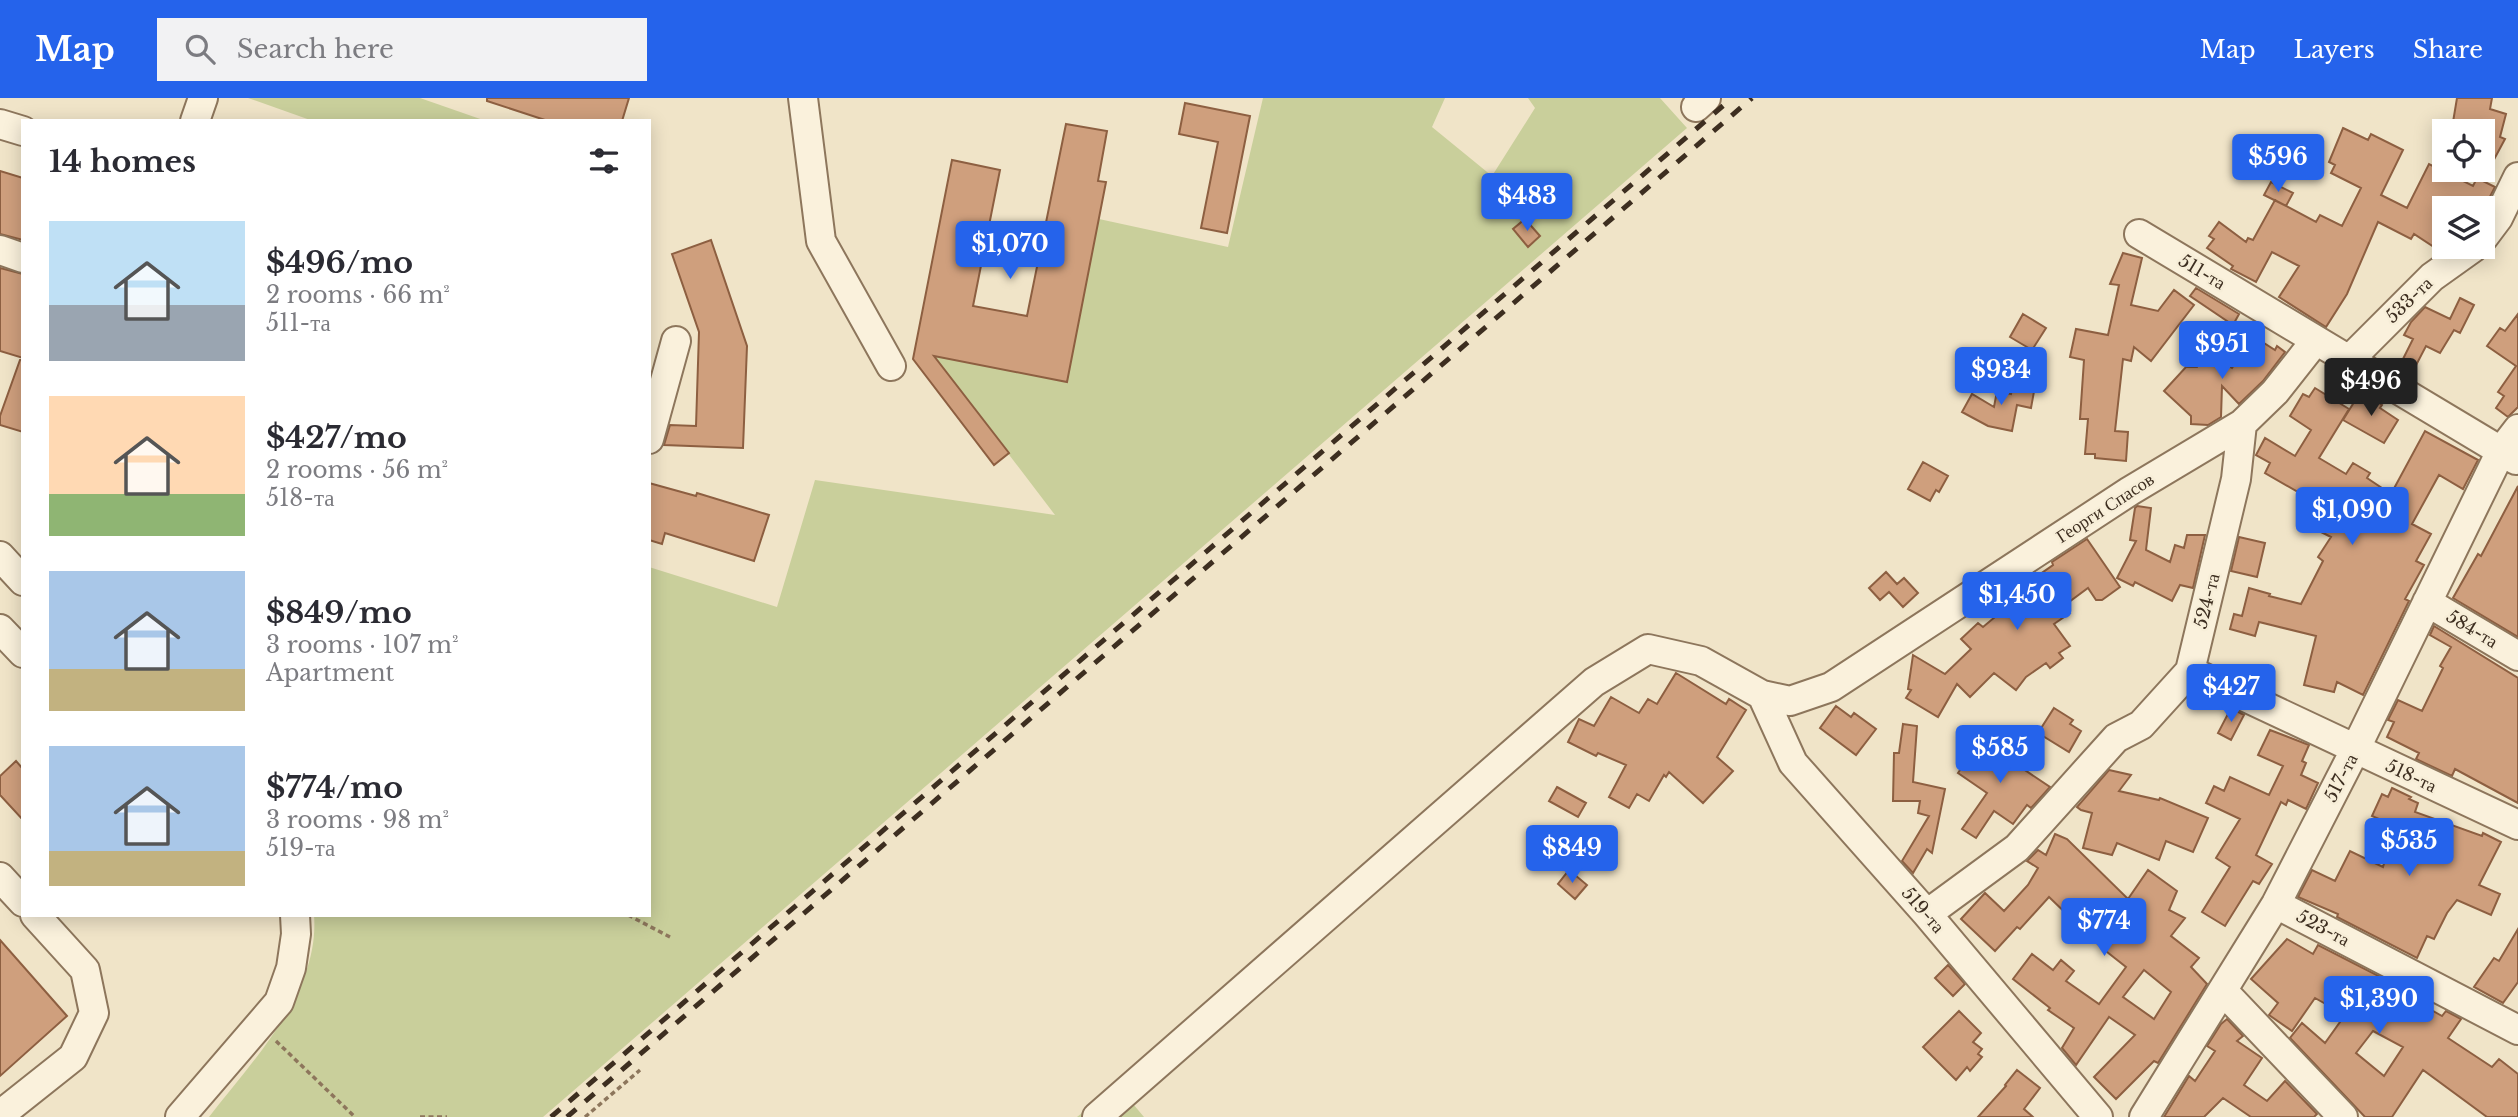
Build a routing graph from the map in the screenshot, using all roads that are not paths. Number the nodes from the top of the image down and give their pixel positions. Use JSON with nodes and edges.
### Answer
{"nodes":[{"id":1,"x":203,"y":98,"type":"edge"},
{"id":2,"x":803,"y":98,"type":"edge"},
{"id":3,"x":196,"y":119,"type":"edge"},
{"id":4,"x":0,"y":124,"type":"edge"},
{"id":5,"x":21,"y":130,"type":"edge"},
{"id":6,"x":2518,"y":177,"type":"edge"},
{"id":7,"x":2495,"y":222,"type":"edge"},
{"id":8,"x":2139,"y":234,"type":"dead end"},
{"id":9,"x":0,"y":250,"type":"edge"},
{"id":10,"x":21,"y":257,"type":"edge"},
{"id":11,"x":2457,"y":259,"type":"edge"},
{"id":12,"x":2316,"y":340,"type":"junction"},
{"id":13,"x":676,"y":341,"type":"dead end"},
{"id":14,"x":2349,"y":360,"type":"junction"},
{"id":15,"x":891,"y":366,"type":"dead end"},
{"id":16,"x":2242,"y":424,"type":"junction"},
{"id":17,"x":2518,"y":429,"type":"edge"},
{"id":18,"x":651,"y":432,"type":"edge"},
{"id":19,"x":2510,"y":456,"type":"edge"},
{"id":20,"x":0,"y":556,"type":"edge"},
{"id":21,"x":21,"y":580,"type":"edge"},
{"id":22,"x":2427,"y":602,"type":"junction"},
{"id":23,"x":0,"y":629,"type":"edge"},
{"id":24,"x":21,"y":651,"type":"edge"},
{"id":25,"x":2518,"y":656,"type":"edge"},
{"id":26,"x":2190,"y":671,"type":"junction"},
{"id":27,"x":1762,"y":695,"type":"junction"},
{"id":28,"x":2355,"y":750,"type":"junction"},
{"id":29,"x":2518,"y":825,"type":"edge"},
{"id":30,"x":0,"y":877,"type":"edge"},
{"id":31,"x":21,"y":900,"type":"edge"},
{"id":32,"x":2276,"y":904,"type":"junction"},
{"id":33,"x":1927,"y":914,"type":"junction"},
{"id":34,"x":37,"y":917,"type":"edge"},
{"id":35,"x":295,"y":917,"type":"edge"},
{"id":36,"x":2223,"y":991,"type":"junction"},
{"id":37,"x":2518,"y":1030,"type":"edge"},
{"id":38,"x":0,"y":1115,"type":"edge"},
{"id":39,"x":180,"y":1117,"type":"edge"},
{"id":40,"x":1097,"y":1117,"type":"edge"},
{"id":41,"x":2098,"y":1117,"type":"edge"},
{"id":42,"x":2144,"y":1117,"type":"edge"},
{"id":43,"x":2343,"y":1117,"type":"edge"}],
"edges":[{"from":1,"to":3,"type":"street"},
{"from":2,"to":15,"type":"street"},
{"from":4,"to":5,"type":"street"},
{"from":6,"to":7,"type":"street"},
{"from":8,"to":12,"type":"street","name":"511-та"},
{"from":9,"to":10,"type":"street"},
{"from":11,"to":14,"type":"street","name":"533-та"},
{"from":12,"to":14,"type":"street","name":"511-та"},
{"from":12,"to":16,"type":"street","name":"Георги Спасов"},
{"from":13,"to":18,"type":"street"},
{"from":14,"to":19,"type":"street","name":"511-та"},
{"from":16,"to":26,"type":"street","name":"524-та"},
{"from":16,"to":27,"type":"street","name":"Георги Спасов"},
{"from":17,"to":19,"type":"street","name":"517-та"},
{"from":19,"to":22,"type":"street","name":"517-та"},
{"from":20,"to":21,"type":"street"},
{"from":22,"to":25,"type":"street","name":"584-та"},
{"from":22,"to":28,"type":"street","name":"517-та"},
{"from":23,"to":24,"type":"street"},
{"from":26,"to":28,"type":"street","name":"518-та"},
{"from":26,"to":33,"type":"street","name":"524-та"},
{"from":27,"to":33,"type":"street","name":"519-та"},
{"from":27,"to":40,"type":"street"},
{"from":28,"to":29,"type":"street","name":"518-та"},
{"from":28,"to":32,"type":"street","name":"517-та"},
{"from":30,"to":31,"type":"street"},
{"from":32,"to":36,"type":"street","name":"517-та"},
{"from":32,"to":37,"type":"street","name":"523-та"},
{"from":33,"to":41,"type":"street","name":"519-та"},
{"from":34,"to":38,"type":"street"},
{"from":35,"to":39,"type":"street"},
{"from":36,"to":42,"type":"street","name":"517-та"},
{"from":36,"to":43,"type":"street"}]}
